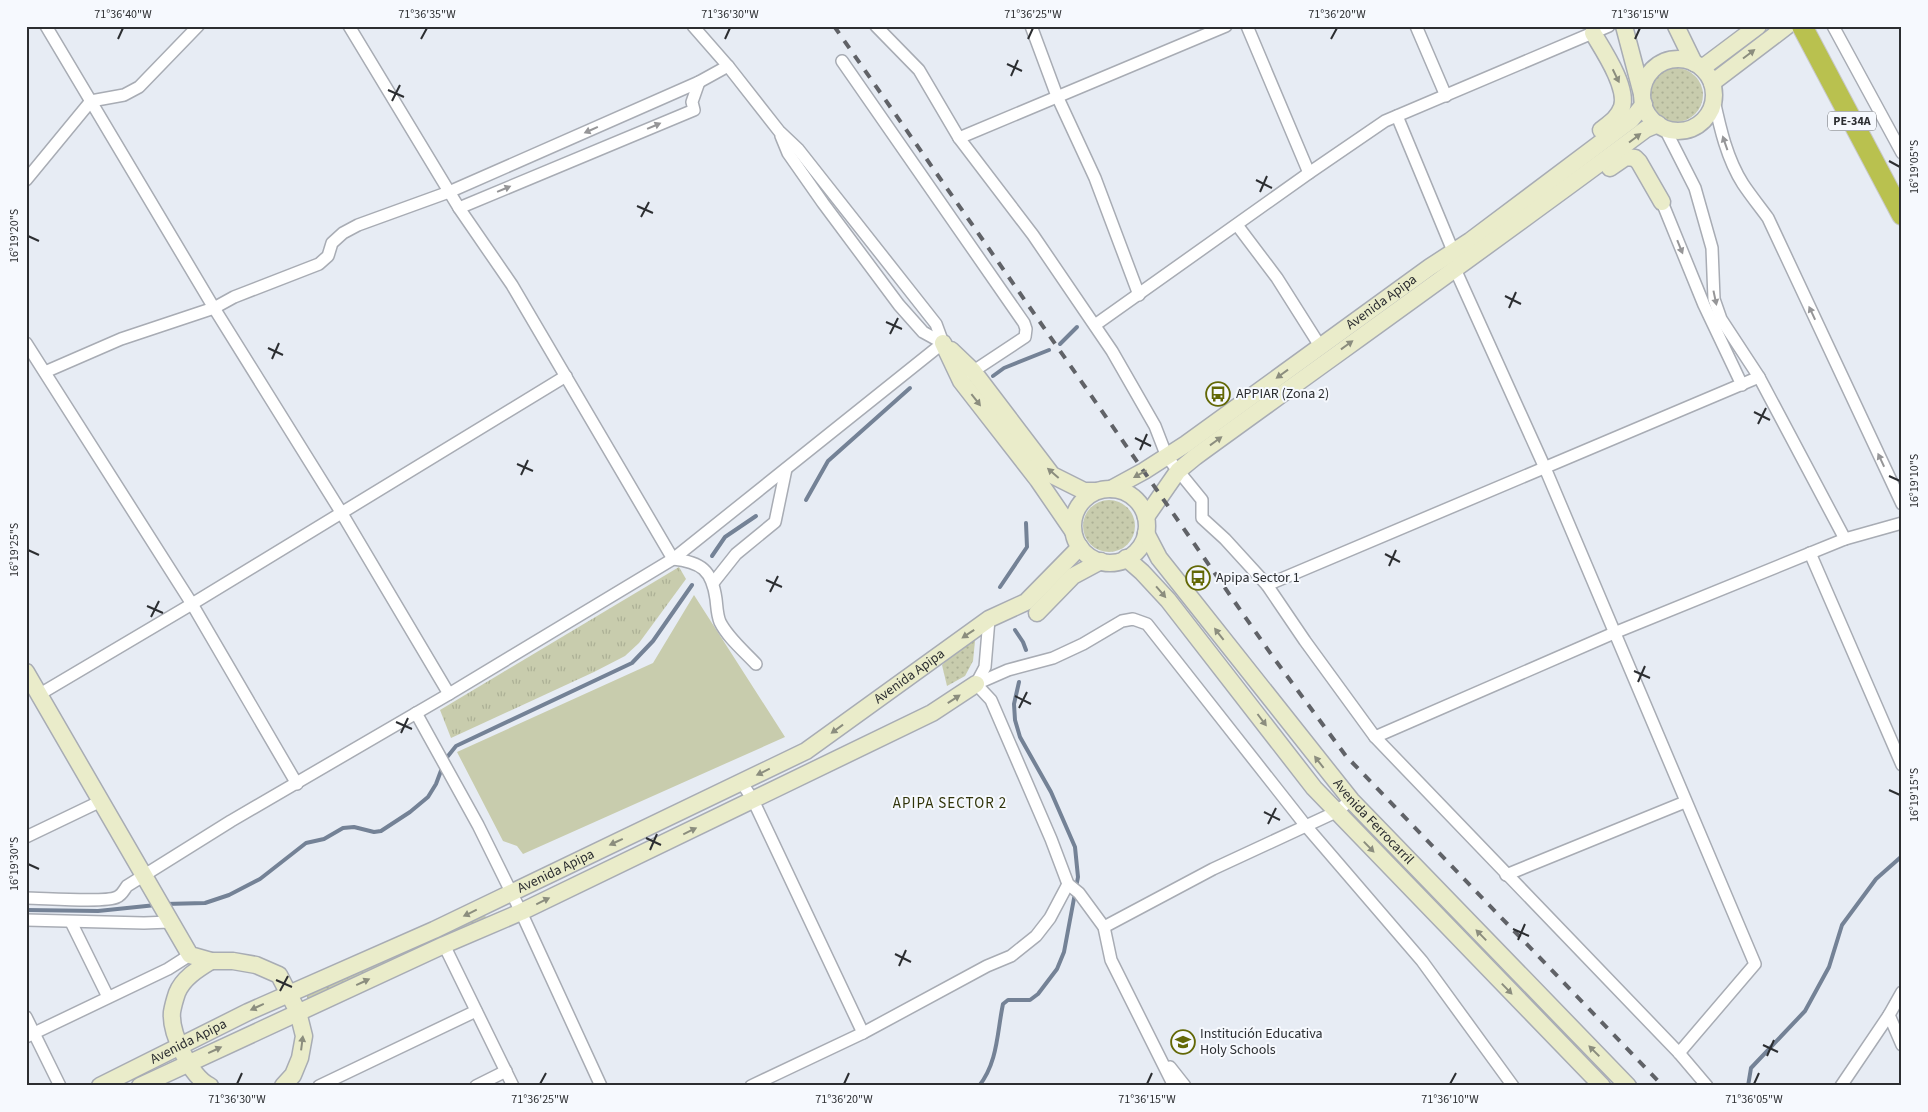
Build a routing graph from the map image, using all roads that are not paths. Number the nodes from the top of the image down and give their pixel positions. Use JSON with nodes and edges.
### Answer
{"nodes":[{"id":1,"x":46,"y":26,"type":"edge"},
{"id":2,"x":198,"y":26,"type":"edge"},
{"id":3,"x":693,"y":26,"type":"edge"},
{"id":4,"x":876,"y":26,"type":"edge"},
{"id":5,"x":1031,"y":26,"type":"edge"},
{"id":6,"x":1226,"y":26,"type":"edge"},
{"id":7,"x":1247,"y":26,"type":"edge"},
{"id":8,"x":1416,"y":26,"type":"edge"},
{"id":9,"x":1609,"y":26,"type":"edge"},
{"id":10,"x":1624,"y":26,"type":"edge"},
{"id":11,"x":1676,"y":26,"type":"edge"},
{"id":12,"x":1758,"y":26,"type":"edge"},
{"id":13,"x":1787,"y":26,"type":"edge"},
{"id":14,"x":1802,"y":26,"type":"edge"},
{"id":15,"x":1833,"y":26,"type":"edge"},
{"id":16,"x":349,"y":27,"type":"edge"},
{"id":17,"x":1591,"y":30,"type":"edge"},
{"id":18,"x":842,"y":61,"type":"dead end"},
{"id":19,"x":728,"y":66,"type":"junction"},
{"id":20,"x":1698,"y":66,"type":"junction"},
{"id":21,"x":699,"y":82,"type":"junction"},
{"id":22,"x":1712,"y":83,"type":"junction"},
{"id":23,"x":1057,"y":96,"type":"junction"},
{"id":24,"x":1446,"y":96,"type":"junction"},
{"id":25,"x":1643,"y":100,"type":"junction"},
{"id":26,"x":1714,"y":100,"type":"junction"},
{"id":27,"x":91,"y":101,"type":"junction"},
{"id":28,"x":1397,"y":116,"type":"junction"},
{"id":29,"x":1661,"y":126,"type":"junction"},
{"id":30,"x":780,"y":131,"type":"junction"},
{"id":31,"x":959,"y":138,"type":"junction"},
{"id":32,"x":1902,"y":154,"type":"edge"},
{"id":33,"x":1309,"y":172,"type":"junction"},
{"id":34,"x":26,"y":180,"type":"edge"},
{"id":35,"x":450,"y":192,"type":"junction"},
{"id":36,"x":1662,"y":202,"type":"joint"},
{"id":37,"x":459,"y":208,"type":"junction"},
{"id":38,"x":1902,"y":215,"type":"edge"},
{"id":39,"x":1237,"y":224,"type":"junction"},
{"id":40,"x":1482,"y":231,"type":"junction"},
{"id":41,"x":1486,"y":248,"type":"junction"},
{"id":42,"x":1454,"y":251,"type":"junction"},
{"id":43,"x":1455,"y":269,"type":"junction"},
{"id":44,"x":1138,"y":294,"type":"junction"},
{"id":45,"x":214,"y":308,"type":"junction"},
{"id":46,"x":1095,"y":325,"type":"junction"},
{"id":47,"x":26,"y":343,"type":"edge"},
{"id":48,"x":943,"y":343,"type":"junction"},
{"id":49,"x":1320,"y":346,"type":"junction"},
{"id":50,"x":45,"y":372,"type":"junction"},
{"id":51,"x":566,"y":376,"type":"junction"},
{"id":52,"x":967,"y":376,"type":"junction"},
{"id":53,"x":1759,"y":377,"type":"junction"},
{"id":54,"x":1742,"y":385,"type":"junction"},
{"id":55,"x":1167,"y":457,"type":"junction"},
{"id":56,"x":1545,"y":468,"type":"junction"},
{"id":57,"x":786,"y":469,"type":"junction"},
{"id":58,"x":1178,"y":471,"type":"junction"},
{"id":59,"x":1104,"y":490,"type":"junction"},
{"id":60,"x":1902,"y":504,"type":"edge"},
{"id":61,"x":341,"y":512,"type":"junction"},
{"id":62,"x":1902,"y":523,"type":"edge"},
{"id":63,"x":1146,"y":525,"type":"junction"},
{"id":64,"x":1073,"y":531,"type":"junction"},
{"id":65,"x":1844,"y":539,"type":"junction"},
{"id":66,"x":1080,"y":547,"type":"junction"},
{"id":67,"x":1810,"y":553,"type":"junction"},
{"id":68,"x":1126,"y":558,"type":"junction"},
{"id":69,"x":673,"y":559,"type":"junction"},
{"id":70,"x":1101,"y":561,"type":"junction"},
{"id":71,"x":713,"y":583,"type":"junction"},
{"id":72,"x":1267,"y":585,"type":"junction"},
{"id":73,"x":192,"y":604,"type":"junction"},
{"id":74,"x":1031,"y":608,"type":"junction"},
{"id":75,"x":989,"y":620,"type":"junction"},
{"id":76,"x":1614,"y":633,"type":"junction"},
{"id":77,"x":756,"y":664,"type":"dead end"},
{"id":78,"x":26,"y":672,"type":"edge"},
{"id":79,"x":976,"y":684,"type":"junction"},
{"id":80,"x":40,"y":694,"type":"junction"},
{"id":81,"x":449,"y":694,"type":"junction"},
{"id":82,"x":416,"y":713,"type":"junction"},
{"id":83,"x":1375,"y":737,"type":"junction"},
{"id":84,"x":1902,"y":765,"type":"edge"},
{"id":85,"x":742,"y":783,"type":"junction"},
{"id":86,"x":297,"y":784,"type":"junction"},
{"id":87,"x":753,"y":800,"type":"junction"},
{"id":88,"x":1350,"y":800,"type":"junction"},
{"id":89,"x":101,"y":801,"type":"junction"},
{"id":90,"x":1685,"y":802,"type":"junction"},
{"id":91,"x":1336,"y":812,"type":"junction"},
{"id":92,"x":1306,"y":826,"type":"junction"},
{"id":93,"x":27,"y":835,"type":"edge"},
{"id":94,"x":1506,"y":875,"type":"junction"},
{"id":95,"x":144,"y":876,"type":"junction"},
{"id":96,"x":1068,"y":884,"type":"junction"},
{"id":97,"x":511,"y":892,"type":"junction"},
{"id":98,"x":26,"y":898,"type":"edge"},
{"id":99,"x":521,"y":912,"type":"junction"},
{"id":100,"x":26,"y":920,"type":"edge"},
{"id":101,"x":71,"y":922,"type":"junction"},
{"id":102,"x":170,"y":922,"type":"junction"},
{"id":103,"x":1104,"y":927,"type":"junction"},
{"id":104,"x":444,"y":945,"type":"junction"},
{"id":105,"x":190,"y":955,"type":"junction"},
{"id":106,"x":211,"y":961,"type":"junction"},
{"id":107,"x":1902,"y":992,"type":"edge"},
{"id":108,"x":289,"y":993,"type":"junction"},
{"id":109,"x":108,"y":997,"type":"junction"},
{"id":110,"x":476,"y":1011,"type":"junction"},
{"id":111,"x":298,"y":1012,"type":"junction"},
{"id":112,"x":1889,"y":1015,"type":"junction"},
{"id":113,"x":26,"y":1017,"type":"edge"},
{"id":114,"x":862,"y":1032,"type":"junction"},
{"id":115,"x":29,"y":1035,"type":"edge"},
{"id":116,"x":1902,"y":1045,"type":"edge"},
{"id":117,"x":179,"y":1047,"type":"junction"},
{"id":118,"x":1156,"y":1050,"type":"junction"},
{"id":119,"x":1679,"y":1053,"type":"junction"},
{"id":120,"x":188,"y":1062,"type":"junction"},
{"id":121,"x":506,"y":1071,"type":"junction"},
{"id":122,"x":60,"y":1086,"type":"edge"},
{"id":123,"x":100,"y":1086,"type":"edge"},
{"id":124,"x":140,"y":1086,"type":"edge"},
{"id":125,"x":210,"y":1086,"type":"edge"},
{"id":126,"x":283,"y":1086,"type":"edge"},
{"id":127,"x":319,"y":1086,"type":"edge"},
{"id":128,"x":476,"y":1086,"type":"edge"},
{"id":129,"x":513,"y":1086,"type":"edge"},
{"id":130,"x":601,"y":1086,"type":"edge"},
{"id":131,"x":751,"y":1086,"type":"edge"},
{"id":132,"x":1174,"y":1086,"type":"edge"},
{"id":133,"x":1185,"y":1086,"type":"edge"},
{"id":134,"x":1513,"y":1086,"type":"edge"},
{"id":135,"x":1602,"y":1086,"type":"edge"},
{"id":136,"x":1628,"y":1086,"type":"edge"},
{"id":137,"x":1707,"y":1086,"type":"edge"},
{"id":138,"x":1841,"y":1086,"type":"edge"}],
"edges":[{"from":1,"to":27,"type":"street"},
{"from":2,"to":27,"type":"street"},
{"from":3,"to":19,"type":"street"},
{"from":4,"to":31,"type":"street"},
{"from":5,"to":23,"type":"street"},
{"from":6,"to":23,"type":"street"},
{"from":7,"to":33,"type":"street"},
{"from":8,"to":24,"type":"street"},
{"from":9,"to":17,"type":"street"},
{"from":10,"to":25,"type":"main road"},
{"from":11,"to":20,"type":"main road"},
{"from":12,"to":20,"type":"main road"},
{"from":22,"to":13,"type":"main road","one_way":true},
{"from":14,"to":38,"type":"highway","number":"PE-34A"},
{"from":15,"to":32,"type":"street"},
{"from":16,"to":35,"type":"street"},
{"from":17,"to":24,"type":"street"},
{"from":17,"to":40,"type":"main road","one_way":true},
{"from":18,"to":52,"type":"street"},
{"from":19,"to":21,"type":"street"},
{"from":19,"to":30,"type":"street"},
{"from":20,"to":22,"type":"main road"},
{"from":20,"to":25,"type":"main road"},
{"from":21,"to":35,"type":"street","one_way":true},
{"from":37,"to":21,"type":"street","one_way":true},
{"from":22,"to":26,"type":"main road"},
{"from":23,"to":31,"type":"street"},
{"from":23,"to":44,"type":"street"},
{"from":24,"to":28,"type":"street"},
{"from":25,"to":29,"type":"main road"},
{"from":25,"to":40,"type":"main road","name":"Avenida Apipa"},
{"from":26,"to":29,"type":"main road"},
{"from":60,"to":26,"type":"street","one_way":true},
{"from":27,"to":34,"type":"street"},
{"from":27,"to":45,"type":"street"},
{"from":28,"to":33,"type":"street"},
{"from":28,"to":42,"type":"street"},
{"from":41,"to":29,"type":"main road","name":"Avenida Apipa","one_way":true},
{"from":29,"to":53,"type":"street","one_way":true},
{"from":30,"to":48,"type":"street"},
{"from":30,"to":48,"type":"street"},
{"from":31,"to":46,"type":"street"},
{"from":33,"to":39,"type":"street"},
{"from":35,"to":37,"type":"street"},
{"from":35,"to":45,"type":"street"},
{"from":36,"to":41,"type":"main road"},
{"from":36,"to":54,"type":"street","one_way":true},
{"from":37,"to":51,"type":"street"},
{"from":39,"to":44,"type":"street"},
{"from":39,"to":49,"type":"street"},
{"from":40,"to":42,"type":"main road","name":"Avenida Apipa"},
{"from":41,"to":43,"type":"main road","name":"Avenida Apipa"},
{"from":42,"to":49,"type":"main road","name":"Avenida Apipa"},
{"from":43,"to":56,"type":"street"},
{"from":58,"to":43,"type":"main road","name":"Avenida Apipa","one_way":true},
{"from":44,"to":46,"type":"street"},
{"from":45,"to":50,"type":"street"},
{"from":45,"to":61,"type":"street"},
{"from":46,"to":55,"type":"street"},
{"from":47,"to":50,"type":"street"},
{"from":48,"to":52,"type":"main road"},
{"from":48,"to":57,"type":"street"},
{"from":49,"to":55,"type":"main road","name":"Avenida Apipa","one_way":true},
{"from":50,"to":73,"type":"street"},
{"from":51,"to":61,"type":"street"},
{"from":51,"to":69,"type":"street"},
{"from":59,"to":52,"type":"main road","one_way":true},
{"from":52,"to":64,"type":"main road","one_way":true},
{"from":53,"to":54,"type":"street"},
{"from":53,"to":65,"type":"street"},
{"from":54,"to":56,"type":"street"},
{"from":55,"to":58,"type":"street"},
{"from":55,"to":59,"type":"main road","name":"Avenida Apipa","one_way":true},
{"from":56,"to":72,"type":"street"},
{"from":56,"to":76,"type":"street"},
{"from":57,"to":69,"type":"street"},
{"from":57,"to":71,"type":"street"},
{"from":58,"to":63,"type":"main road","name":"Avenida Apipa"},
{"from":58,"to":72,"type":"street"},
{"from":59,"to":63,"type":"main road"},
{"from":59,"to":64,"type":"main road"},
{"from":61,"to":73,"type":"street"},
{"from":61,"to":81,"type":"street"},
{"from":62,"to":65,"type":"street"},
{"from":63,"to":68,"type":"main road"},
{"from":88,"to":63,"type":"main road","name":"Avenida Ferrocarril","one_way":true},
{"from":64,"to":66,"type":"main road"},
{"from":65,"to":67,"type":"street"},
{"from":66,"to":70,"type":"main road"},
{"from":66,"to":74,"type":"main road","name":"Avenida Apipa"},
{"from":67,"to":76,"type":"street"},
{"from":67,"to":84,"type":"street"},
{"from":68,"to":70,"type":"main road"},
{"from":68,"to":91,"type":"main road","name":"Avenida Ferrocarril","one_way":true},
{"from":69,"to":71,"type":"street"},
{"from":69,"to":81,"type":"street"},
{"from":70,"to":74,"type":"main road","name":"Avenida Apipa"},
{"from":71,"to":77,"type":"street"},
{"from":72,"to":83,"type":"street"},
{"from":73,"to":80,"type":"street"},
{"from":73,"to":86,"type":"street"},
{"from":74,"to":75,"type":"main road","name":"Avenida Apipa"},
{"from":75,"to":79,"type":"street"},
{"from":75,"to":85,"type":"main road","name":"Avenida Apipa","one_way":true},
{"from":76,"to":83,"type":"street"},
{"from":76,"to":90,"type":"street"},
{"from":78,"to":80,"type":"main road"},
{"from":87,"to":79,"type":"main road","name":"Avenida Apipa","one_way":true},
{"from":79,"to":92,"type":"street","name":"Avenida Apipa"},
{"from":79,"to":96,"type":"street"},
{"from":80,"to":89,"type":"main road"},
{"from":81,"to":82,"type":"street"},
{"from":82,"to":86,"type":"street"},
{"from":82,"to":97,"type":"street"},
{"from":83,"to":94,"type":"street"},
{"from":85,"to":87,"type":"street"},
{"from":85,"to":97,"type":"main road","name":"Avenida Apipa","one_way":true},
{"from":86,"to":95,"type":"street"},
{"from":99,"to":87,"type":"main road","name":"Avenida Apipa","one_way":true},
{"from":87,"to":114,"type":"street"},
{"from":88,"to":91,"type":"street"},
{"from":136,"to":88,"type":"main road","name":"Avenida Ferrocarril","one_way":true},
{"from":89,"to":93,"type":"street"},
{"from":89,"to":95,"type":"main road"},
{"from":90,"to":94,"type":"street"},
{"from":90,"to":119,"type":"street"},
{"from":91,"to":92,"type":"street"},
{"from":91,"to":135,"type":"main road","name":"Avenida Ferrocarril","one_way":true},
{"from":92,"to":103,"type":"street"},
{"from":92,"to":134,"type":"street"},
{"from":94,"to":119,"type":"street"},
{"from":95,"to":98,"type":"street"},
{"from":95,"to":102,"type":"main road"},
{"from":96,"to":103,"type":"street"},
{"from":96,"to":114,"type":"street"},
{"from":97,"to":99,"type":"street"},
{"from":97,"to":108,"type":"main road","name":"Avenida Apipa","one_way":true},
{"from":99,"to":104,"type":"main road","name":"Avenida Apipa"},
{"from":99,"to":130,"type":"street"},
{"from":100,"to":101,"type":"street"},
{"from":101,"to":102,"type":"street"},
{"from":101,"to":109,"type":"street"},
{"from":102,"to":105,"type":"main road"},
{"from":103,"to":118,"type":"street"},
{"from":104,"to":110,"type":"street"},
{"from":111,"to":104,"type":"main road","name":"Avenida Apipa","one_way":true},
{"from":105,"to":106,"type":"main road"},
{"from":105,"to":109,"type":"street"},
{"from":106,"to":108,"type":"main road"},
{"from":106,"to":117,"type":"main road"},
{"from":107,"to":112,"type":"street"},
{"from":108,"to":111,"type":"main road"},
{"from":108,"to":117,"type":"main road","name":"Avenida Apipa","one_way":true},
{"from":109,"to":115,"type":"street"},
{"from":110,"to":121,"type":"street"},
{"from":110,"to":127,"type":"street"},
{"from":120,"to":111,"type":"main road","name":"Avenida Apipa","one_way":true},
{"from":126,"to":111,"type":"main road","one_way":true},
{"from":112,"to":116,"type":"street"},
{"from":112,"to":138,"type":"street"},
{"from":113,"to":115,"type":"street"},
{"from":114,"to":131,"type":"street"},
{"from":115,"to":122,"type":"street"},
{"from":117,"to":120,"type":"main road"},
{"from":117,"to":123,"type":"main road","name":"Avenida Apipa"},
{"from":118,"to":132,"type":"street"},
{"from":118,"to":133,"type":"street"},
{"from":119,"to":137,"type":"street"},
{"from":120,"to":124,"type":"main road","name":"Avenida Apipa"},
{"from":120,"to":125,"type":"main road"},
{"from":121,"to":128,"type":"street"},
{"from":121,"to":129,"type":"street"}]}
